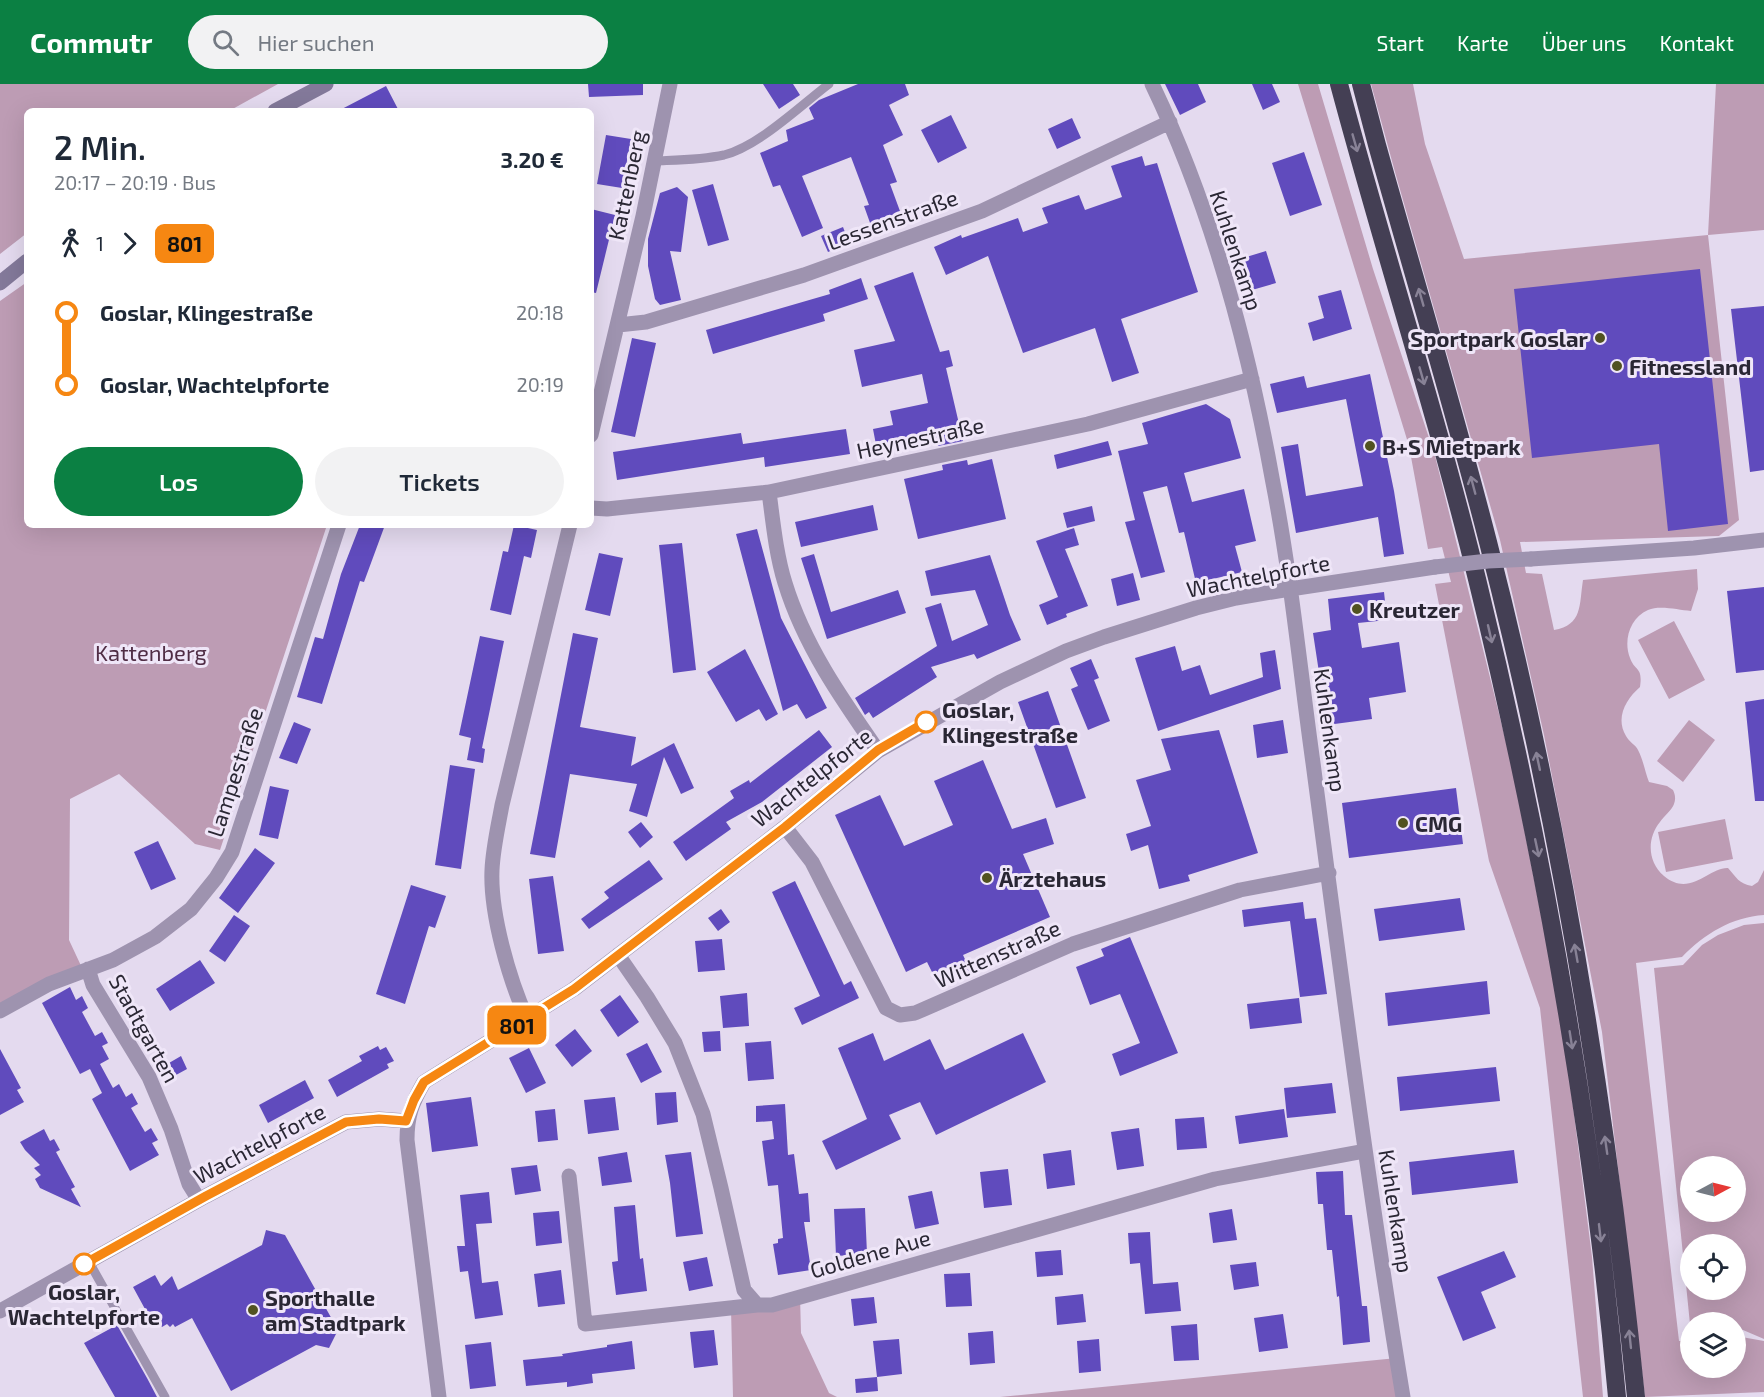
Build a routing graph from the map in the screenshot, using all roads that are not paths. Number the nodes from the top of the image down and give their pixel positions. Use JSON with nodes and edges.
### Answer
{"nodes":[{"id":1,"x":326,"y":84,"type":"edge"},
{"id":2,"x":670,"y":84,"type":"edge"},
{"id":3,"x":829,"y":84,"type":"edge"},
{"id":4,"x":1152,"y":84,"type":"edge"},
{"id":5,"x":1361,"y":84,"type":"edge"},
{"id":6,"x":1339,"y":85,"type":"edge"},
{"id":7,"x":281,"y":108,"type":"edge"},
{"id":8,"x":1170,"y":122,"type":"junction"},
{"id":9,"x":655,"y":161,"type":"junction"},
{"id":10,"x":24,"y":263,"type":"edge"},
{"id":11,"x":0,"y":283,"type":"edge"},
{"id":12,"x":618,"y":325,"type":"junction"},
{"id":13,"x":598,"y":371,"type":"edge"},
{"id":14,"x":1252,"y":379,"type":"junction"},
{"id":15,"x":594,"y":408,"type":"edge"},
{"id":16,"x":769,"y":492,"type":"junction"},
{"id":17,"x":594,"y":508,"type":"edge"},
{"id":18,"x":338,"y":528,"type":"edge"},
{"id":19,"x":569,"y":528,"type":"edge"},
{"id":20,"x":1764,"y":540,"type":"edge"},
{"id":21,"x":1290,"y":589,"type":"junction"},
{"id":22,"x":878,"y":750,"type":"junction"},
{"id":23,"x":785,"y":827,"type":"junction"},
{"id":24,"x":1329,"y":873,"type":"junction"},
{"id":25,"x":618,"y":955,"type":"junction"},
{"id":26,"x":88,"y":969,"type":"junction"},
{"id":27,"x":0,"y":1011,"type":"edge"},
{"id":28,"x":527,"y":1019,"type":"junction"},
{"id":29,"x":406,"y":1121,"type":"junction"},
{"id":30,"x":1365,"y":1151,"type":"junction"},
{"id":31,"x":569,"y":1176,"type":"dead end"},
{"id":32,"x":199,"y":1200,"type":"junction"},
{"id":33,"x":89,"y":1262,"type":"junction"},
{"id":34,"x":757,"y":1305,"type":"junction"},
{"id":35,"x":0,"y":1311,"type":"edge"},
{"id":36,"x":165,"y":1397,"type":"edge"},
{"id":37,"x":439,"y":1397,"type":"edge"},
{"id":38,"x":1403,"y":1397,"type":"edge"},
{"id":39,"x":1617,"y":1397,"type":"edge"},
{"id":40,"x":1636,"y":1397,"type":"edge"}],
"edges":[{"from":1,"to":7,"type":"main road"},
{"from":2,"to":9,"type":"street","name":"Kattenberg"},
{"from":3,"to":9,"type":"lane"},
{"from":4,"to":8,"type":"street","name":"Kuhlenkamp"},
{"from":40,"to":5,"type":"highway","one_way":true},
{"from":6,"to":39,"type":"highway","one_way":true},
{"from":8,"to":12,"type":"street","name":"Lessenstraße"},
{"from":8,"to":14,"type":"street","name":"Kuhlenkamp"},
{"from":9,"to":12,"type":"street","name":"Kattenberg"},
{"from":10,"to":11,"type":"main road"},
{"from":12,"to":13,"type":"street","name":"Kattenberg"},
{"from":13,"to":15,"type":"street","name":"Kattenberg"},
{"from":14,"to":16,"type":"street","name":"Heynestraße"},
{"from":14,"to":21,"type":"street","name":"Kuhlenkamp"},
{"from":16,"to":17,"type":"street","name":"Heynestraße"},
{"from":16,"to":22,"type":"street"},
{"from":18,"to":26,"type":"street","name":"Lampestraße"},
{"from":19,"to":28,"type":"street"},
{"from":20,"to":21,"type":"street","name":"Wachtelpforte","bridge":true},
{"from":21,"to":22,"type":"street","name":"Wachtelpforte"},
{"from":21,"to":24,"type":"street","name":"Kuhlenkamp"},
{"from":22,"to":23,"type":"street","name":"Wachtelpforte"},
{"from":23,"to":24,"type":"street","name":"Wittenstraße"},
{"from":23,"to":25,"type":"street","name":"Wachtelpforte"},
{"from":24,"to":30,"type":"street","name":"Kuhlenkamp"},
{"from":25,"to":28,"type":"street","name":"Wachtelpforte"},
{"from":25,"to":34,"type":"street"},
{"from":26,"to":27,"type":"street","name":"Stadtgarten"},
{"from":26,"to":32,"type":"street","name":"Stadtgarten"},
{"from":28,"to":29,"type":"street","name":"Wachtelpforte"},
{"from":29,"to":32,"type":"street","name":"Wachtelpforte"},
{"from":29,"to":37,"type":"street"},
{"from":30,"to":34,"type":"street","name":"Goldene Aue"},
{"from":30,"to":38,"type":"street","name":"Kuhlenkamp"},
{"from":31,"to":34,"type":"street","name":"Goldene Aue"},
{"from":32,"to":33,"type":"street","name":"Wachtelpforte"},
{"from":33,"to":35,"type":"street","name":"Wachtelpforte"},
{"from":33,"to":36,"type":"lane"}]}
